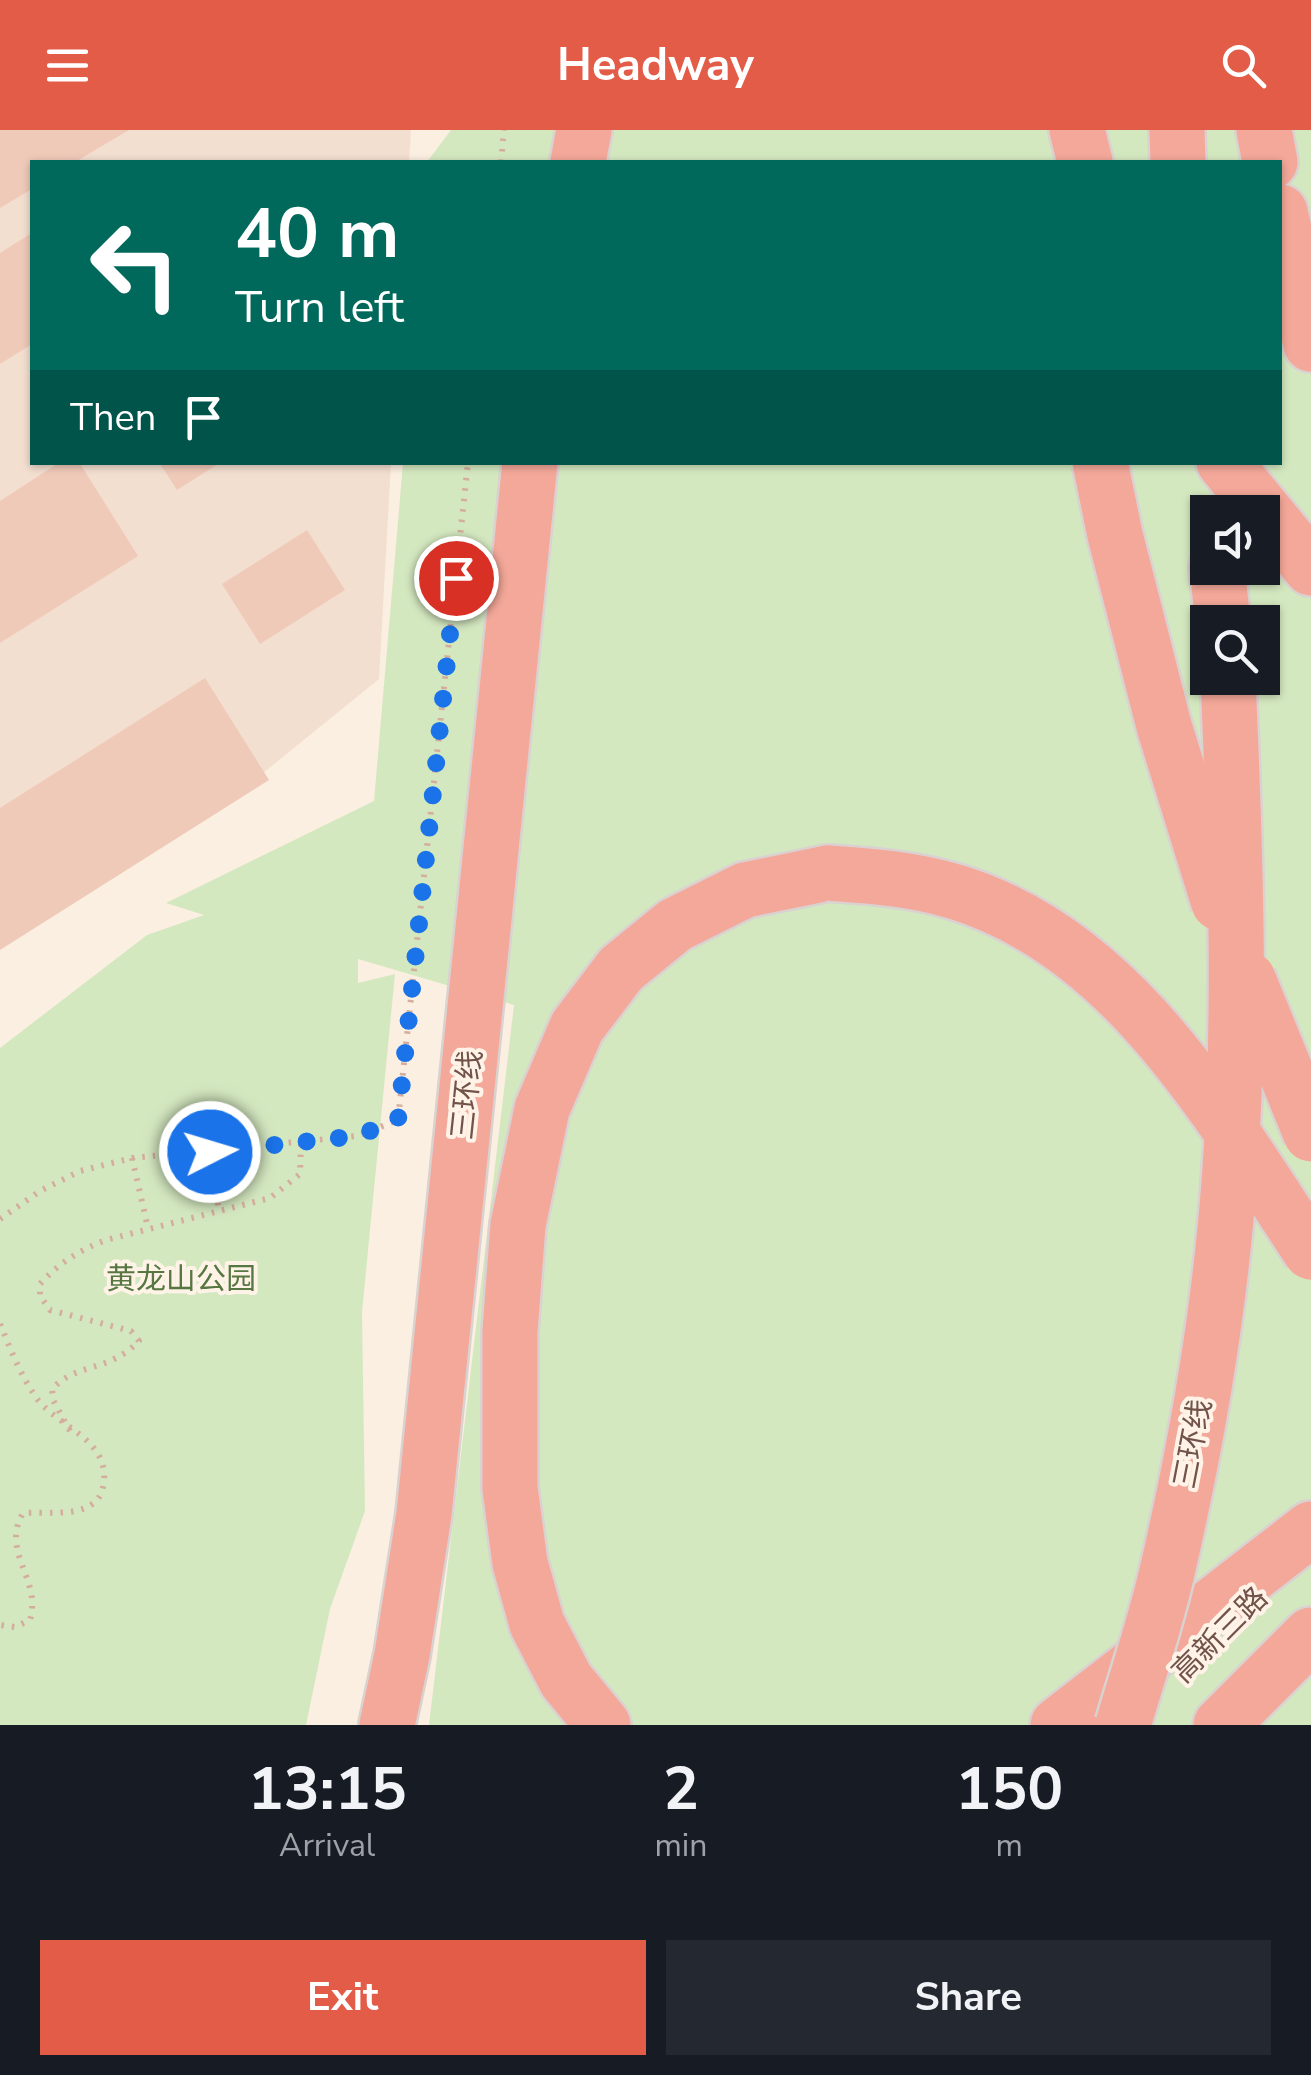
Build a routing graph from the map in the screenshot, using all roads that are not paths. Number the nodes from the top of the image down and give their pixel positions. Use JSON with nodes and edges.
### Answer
{"nodes":[{"id":1,"x":584,"y":130,"type":"edge"},
{"id":2,"x":1051,"y":130,"type":"edge"},
{"id":3,"x":1077,"y":130,"type":"edge"},
{"id":4,"x":1177,"y":130,"type":"edge"},
{"id":5,"x":1264,"y":130,"type":"edge"},
{"id":6,"x":578,"y":160,"type":"edge"},
{"id":7,"x":1054,"y":160,"type":"edge"},
{"id":8,"x":1085,"y":160,"type":"edge"},
{"id":9,"x":1178,"y":160,"type":"edge"},
{"id":10,"x":1270,"y":160,"type":"edge"},
{"id":11,"x":1282,"y":221,"type":"edge"},
{"id":12,"x":1311,"y":344,"type":"edge"},
{"id":13,"x":530,"y":465,"type":"edge"},
{"id":14,"x":1101,"y":465,"type":"edge"},
{"id":15,"x":1205,"y":465,"type":"edge"},
{"id":16,"x":1226,"y":465,"type":"edge"},
{"id":17,"x":1208,"y":495,"type":"edge"},
{"id":18,"x":1311,"y":568,"type":"edge"},
{"id":19,"x":1229,"y":695,"type":"edge"},
{"id":20,"x":1311,"y":1134,"type":"edge"},
{"id":21,"x":1311,"y":1252,"type":"edge"},
{"id":22,"x":1311,"y":1529,"type":"edge"},
{"id":23,"x":1311,"y":1545,"type":"edge"},
{"id":24,"x":1311,"y":1635,"type":"edge"},
{"id":25,"x":388,"y":1725,"type":"edge"},
{"id":26,"x":602,"y":1725,"type":"edge"},
{"id":27,"x":1058,"y":1725,"type":"edge"},
{"id":28,"x":1126,"y":1725,"type":"edge"},
{"id":29,"x":1221,"y":1725,"type":"edge"}],
"edges":[{"from":1,"to":6,"type":"highway"},
{"from":2,"to":7,"type":"highway"},
{"from":3,"to":8,"type":"highway"},
{"from":4,"to":9,"type":"highway"},
{"from":5,"to":10,"type":"highway"},
{"from":11,"to":12,"type":"highway"},
{"from":13,"to":25,"type":"highway","name":"三环线"},
{"from":14,"to":20,"type":"highway","bridge":true},
{"from":15,"to":17,"type":"highway"},
{"from":16,"to":18,"type":"highway"},
{"from":19,"to":28,"type":"highway","name":"三环线","bridge":true},
{"from":21,"to":26,"type":"highway","bridge":true},
{"from":22,"to":27,"type":"highway"},
{"from":23,"to":28,"type":"highway","name":"高新三路"},
{"from":24,"to":29,"type":"highway"}]}
